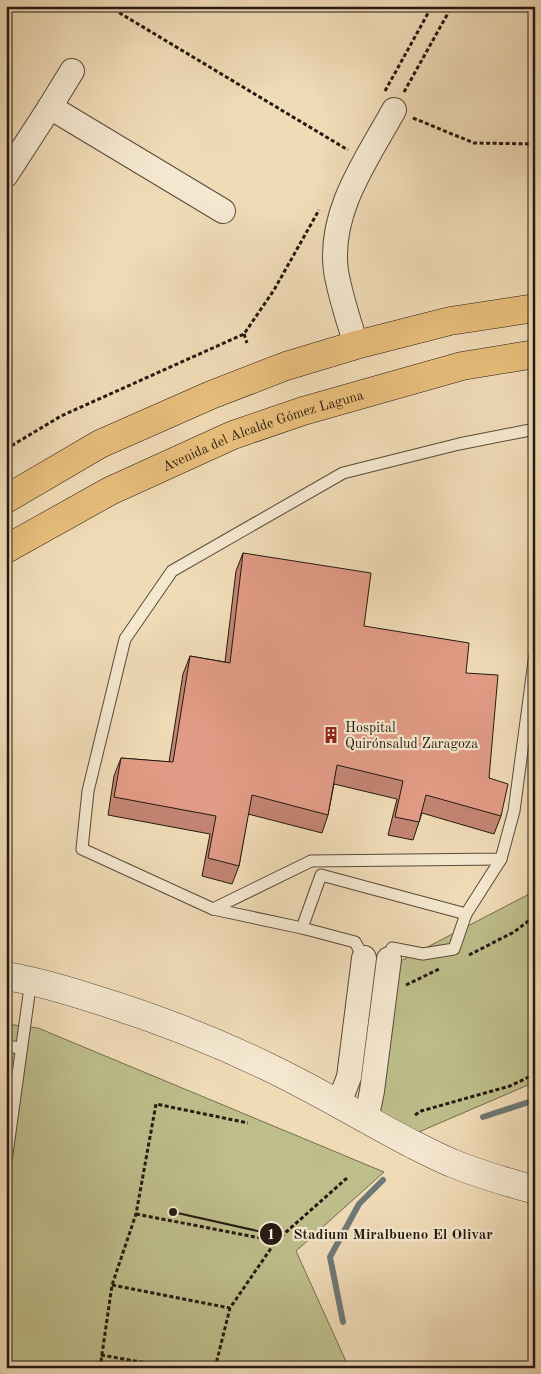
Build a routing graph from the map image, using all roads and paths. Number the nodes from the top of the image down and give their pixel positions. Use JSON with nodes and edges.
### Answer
{"nodes":[{"id":1,"x":108,"y":6,"type":"edge"},
{"id":2,"x":432,"y":6,"type":"edge"},
{"id":3,"x":452,"y":6,"type":"edge"},
{"id":4,"x":72,"y":71,"type":"dead end"},
{"id":5,"x":389,"y":101,"type":"junction"},
{"id":6,"x":50,"y":107,"type":"junction"},
{"id":7,"x":535,"y":144,"type":"edge"},
{"id":8,"x":351,"y":152,"type":"dead end"},
{"id":9,"x":6,"y":175,"type":"edge"},
{"id":10,"x":322,"y":204,"type":"dead end"},
{"id":11,"x":223,"y":211,"type":"dead end"},
{"id":12,"x":535,"y":308,"type":"edge"},
{"id":13,"x":244,"y":334,"type":"junction"},
{"id":14,"x":247,"y":343,"type":"dead end"},
{"id":15,"x":356,"y":345,"type":"junction"},
{"id":16,"x":535,"y":354,"type":"edge"},
{"id":17,"x":535,"y":429,"type":"edge"},
{"id":18,"x":6,"y":449,"type":"edge"},
{"id":19,"x":6,"y":499,"type":"edge"},
{"id":20,"x":6,"y":549,"type":"edge"},
{"id":21,"x":535,"y":654,"type":"edge"},
{"id":22,"x":501,"y":859,"type":"junction"},
{"id":23,"x":213,"y":909,"type":"junction"},
{"id":24,"x":466,"y":914,"type":"junction"},
{"id":25,"x":302,"y":928,"type":"junction"},
{"id":26,"x":364,"y":958,"type":"joint"},
{"id":27,"x":389,"y":959,"type":"joint"},
{"id":28,"x":19,"y":978,"type":"edge"},
{"id":29,"x":6,"y":1046,"type":"edge"},
{"id":30,"x":21,"y":1048,"type":"junction"},
{"id":31,"x":535,"y":1074,"type":"edge"},
{"id":32,"x":339,"y":1103,"type":"junction"},
{"id":33,"x":415,"y":1115,"type":"dead end"},
{"id":34,"x":366,"y":1120,"type":"junction"},
{"id":35,"x":248,"y":1122,"type":"dead end"},
{"id":36,"x":6,"y":1161,"type":"edge"},
{"id":37,"x":347,"y":1178,"type":"dead end"},
{"id":38,"x":535,"y":1190,"type":"edge"},
{"id":39,"x":136,"y":1214,"type":"junction"},
{"id":40,"x":276,"y":1241,"type":"junction"},
{"id":41,"x":112,"y":1285,"type":"junction"},
{"id":42,"x":230,"y":1308,"type":"junction"},
{"id":43,"x":101,"y":1355,"type":"junction"},
{"id":44,"x":100,"y":1368,"type":"edge"},
{"id":45,"x":175,"y":1368,"type":"edge"},
{"id":46,"x":214,"y":1368,"type":"edge"}],
"edges":[{"from":1,"to":8,"type":"path"},
{"from":2,"to":5,"type":"path"},
{"from":3,"to":5,"type":"path"},
{"from":4,"to":6,"type":"street"},
{"from":5,"to":7,"type":"path"},
{"from":5,"to":15,"type":"street"},
{"from":6,"to":9,"type":"street"},
{"from":6,"to":11,"type":"street"},
{"from":10,"to":13,"type":"path"},
{"from":12,"to":15,"type":"main road"},
{"from":13,"to":14,"type":"path"},
{"from":13,"to":18,"type":"path"},
{"from":15,"to":19,"type":"main road"},
{"from":16,"to":20,"type":"main road","name":"Avenida del Alcalde Gómez Laguna"},
{"from":17,"to":23,"type":"lane"},
{"from":21,"to":22,"type":"lane"},
{"from":22,"to":23,"type":"lane"},
{"from":22,"to":24,"type":"lane"},
{"from":23,"to":25,"type":"lane"},
{"from":24,"to":25,"type":"lane"},
{"from":24,"to":27,"type":"lane"},
{"from":25,"to":26,"type":"lane"},
{"from":26,"to":32,"type":"street"},
{"from":27,"to":34,"type":"street"},
{"from":28,"to":30,"type":"lane"},
{"from":28,"to":32,"type":"street"},
{"from":29,"to":30,"type":"lane"},
{"from":30,"to":36,"type":"lane"},
{"from":31,"to":33,"type":"path"},
{"from":32,"to":34,"type":"street"},
{"from":34,"to":38,"type":"street"},
{"from":35,"to":39,"type":"path"},
{"from":37,"to":40,"type":"path"},
{"from":39,"to":40,"type":"path"},
{"from":39,"to":41,"type":"path"},
{"from":40,"to":42,"type":"path"},
{"from":41,"to":42,"type":"path"},
{"from":41,"to":43,"type":"path"},
{"from":42,"to":46,"type":"path"},
{"from":43,"to":44,"type":"path"},
{"from":43,"to":45,"type":"path"}]}
